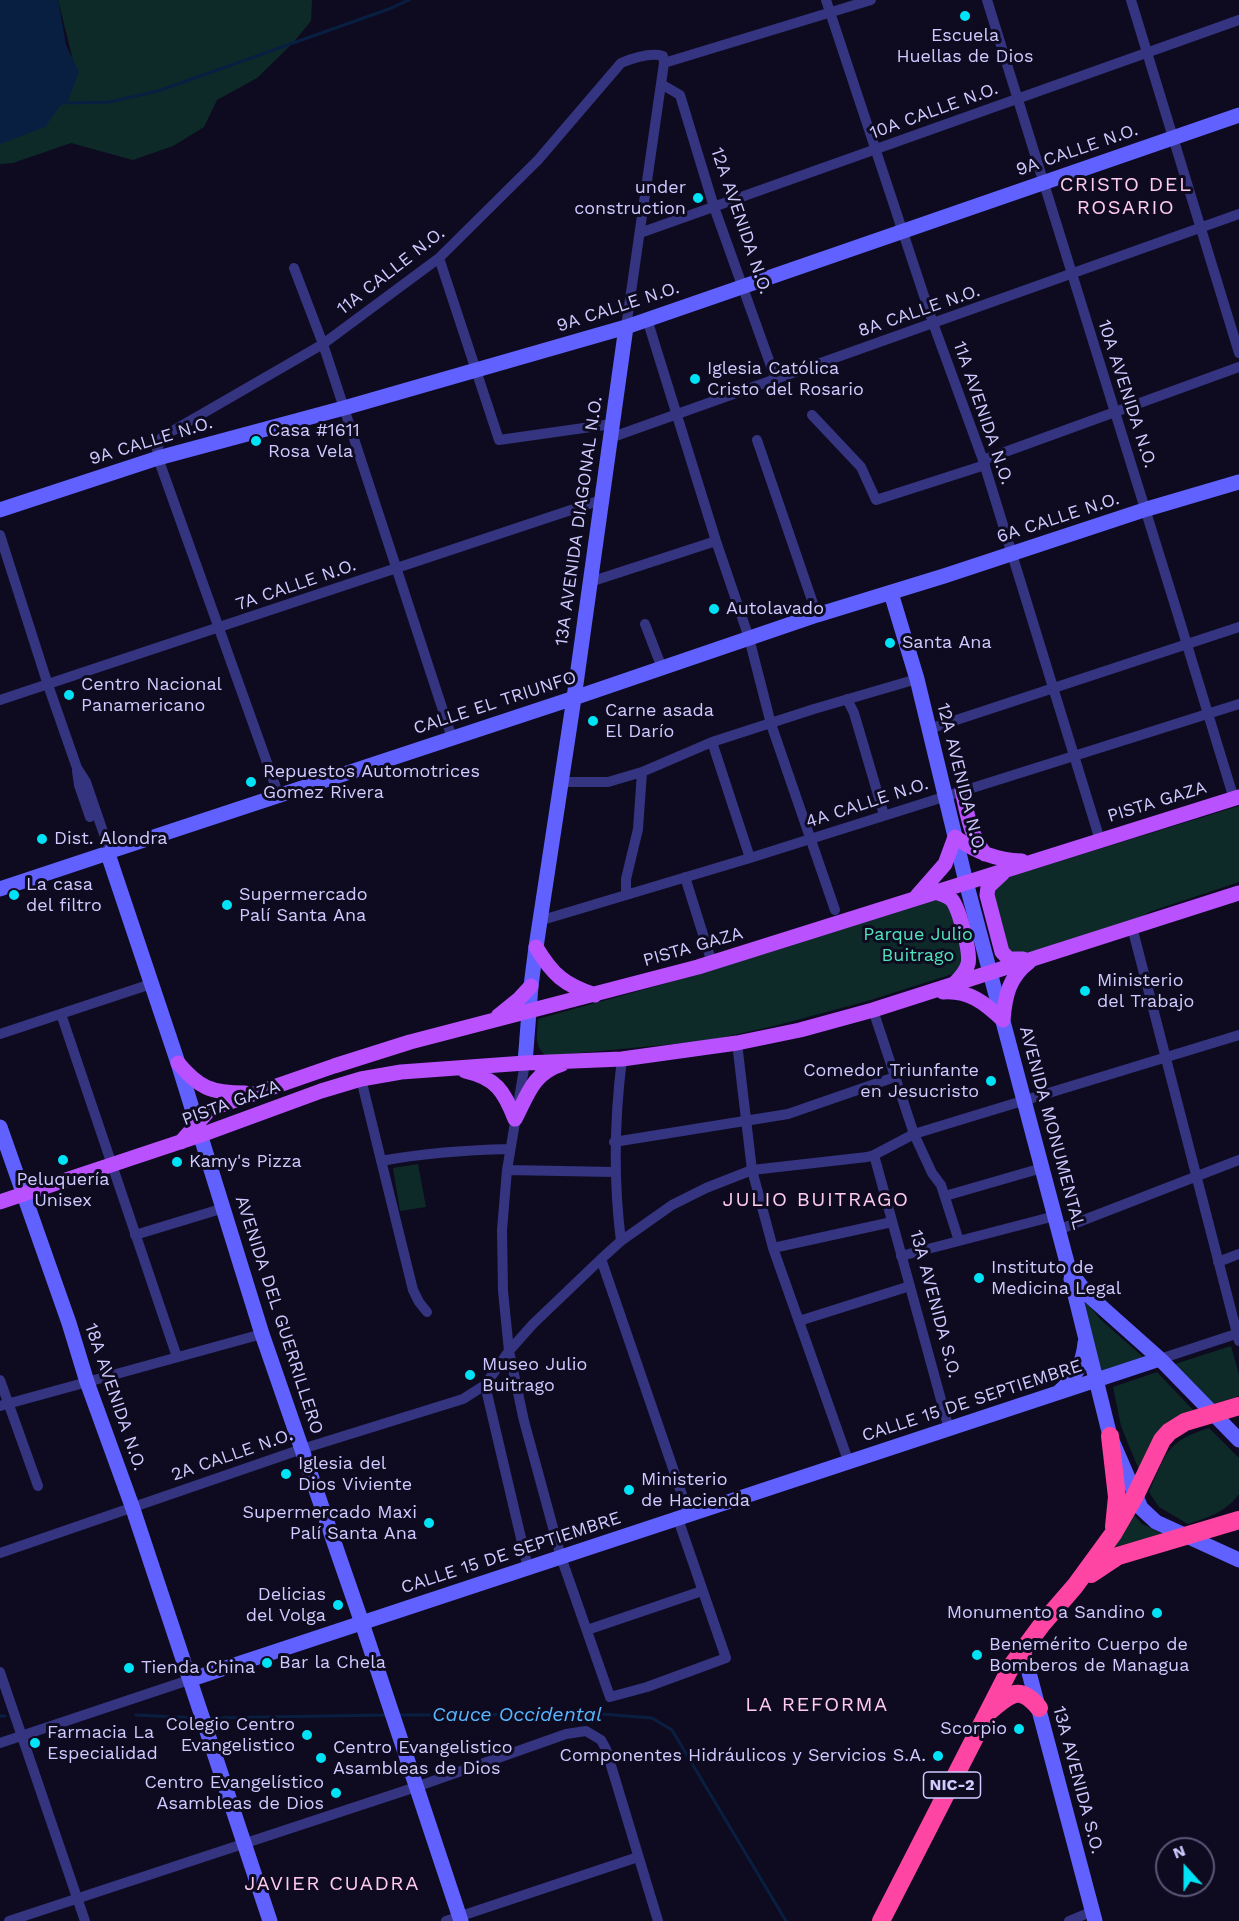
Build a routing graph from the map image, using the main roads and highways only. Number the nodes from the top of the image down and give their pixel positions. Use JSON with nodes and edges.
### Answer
{"nodes":[{"id":1,"x":962,"y":790,"type":"road end"},
{"id":2,"x":1237,"y":798,"type":"edge"},
{"id":3,"x":985,"y":854,"type":"junction"},
{"id":4,"x":1031,"y":861,"type":"junction"},
{"id":5,"x":1010,"y":868,"type":"junction"},
{"id":6,"x":935,"y":892,"type":"junction"},
{"id":7,"x":1239,"y":893,"type":"edge"},
{"id":8,"x":914,"y":899,"type":"junction"},
{"id":9,"x":536,"y":947,"type":"road end"},
{"id":10,"x":1035,"y":958,"type":"junction"},
{"id":11,"x":955,"y":983,"type":"junction"},
{"id":12,"x":531,"y":986,"type":"road end"},
{"id":13,"x":924,"y":993,"type":"junction"},
{"id":14,"x":595,"y":995,"type":"junction"},
{"id":15,"x":491,"y":1021,"type":"junction"},
{"id":16,"x":574,"y":1061,"type":"junction"},
{"id":17,"x":178,"y":1063,"type":"road end"},
{"id":18,"x":450,"y":1068,"type":"junction"},
{"id":19,"x":254,"y":1092,"type":"junction"},
{"id":20,"x":199,"y":1129,"type":"junction"},
{"id":21,"x":0,"y":1202,"type":"edge"},
{"id":22,"x":1239,"y":1406,"type":"edge"},
{"id":23,"x":1110,"y":1436,"type":"road end"},
{"id":24,"x":1239,"y":1512,"type":"edge"},
{"id":25,"x":1239,"y":1520,"type":"edge"},
{"id":26,"x":1220,"y":1526,"type":"junction"},
{"id":27,"x":1113,"y":1534,"type":"junction"},
{"id":28,"x":1075,"y":1586,"type":"junction"},
{"id":29,"x":1039,"y":1708,"type":"road end"},
{"id":30,"x":987,"y":1714,"type":"junction"},
{"id":31,"x":881,"y":1921,"type":"edge"}],
"edges":[{"from":1,"to":3,"type":"main road"},
{"from":2,"to":4,"type":"main road","name":"PISTA GAZA"},
{"from":3,"to":4,"type":"main road"},
{"from":3,"to":8,"type":"main road"},
{"from":4,"to":5,"type":"main road","name":"PISTA GAZA"},
{"from":5,"to":6,"type":"main road","name":"PISTA GAZA"},
{"from":5,"to":10,"type":"main road"},
{"from":6,"to":8,"type":"main road","name":"PISTA GAZA"},
{"from":6,"to":11,"type":"main road"},
{"from":7,"to":10,"type":"main road","name":"PISTA GAZA"},
{"from":8,"to":14,"type":"main road","name":"PISTA GAZA"},
{"from":9,"to":14,"type":"main road"},
{"from":10,"to":11,"type":"main road","name":"PISTA GAZA"},
{"from":10,"to":13,"type":"main road"},
{"from":11,"to":13,"type":"main road","name":"PISTA GAZA"},
{"from":12,"to":15,"type":"main road"},
{"from":13,"to":16,"type":"main road","name":"PISTA GAZA"},
{"from":14,"to":15,"type":"main road","name":"PISTA GAZA"},
{"from":15,"to":19,"type":"main road","name":"PISTA GAZA"},
{"from":16,"to":18,"type":"main road","name":"PISTA GAZA"},
{"from":16,"to":18,"type":"main road"},
{"from":17,"to":19,"type":"main road"},
{"from":18,"to":20,"type":"main road","name":"PISTA GAZA"},
{"from":19,"to":20,"type":"main road","name":"PISTA GAZA"},
{"from":20,"to":21,"type":"main road","name":"PISTA GAZA"},
{"from":22,"to":27,"type":"highway","number":"NIC-2"},
{"from":23,"to":27,"type":"highway"},
{"from":24,"to":26,"type":"highway"},
{"from":25,"to":26,"type":"highway","number":"NIC-2"},
{"from":26,"to":28,"type":"highway","number":"NIC-2"},
{"from":27,"to":28,"type":"highway","number":"NIC-2"},
{"from":28,"to":30,"type":"highway","number":"NIC-2"},
{"from":29,"to":30,"type":"highway"},
{"from":30,"to":31,"type":"highway","number":"NIC-2"}]}
